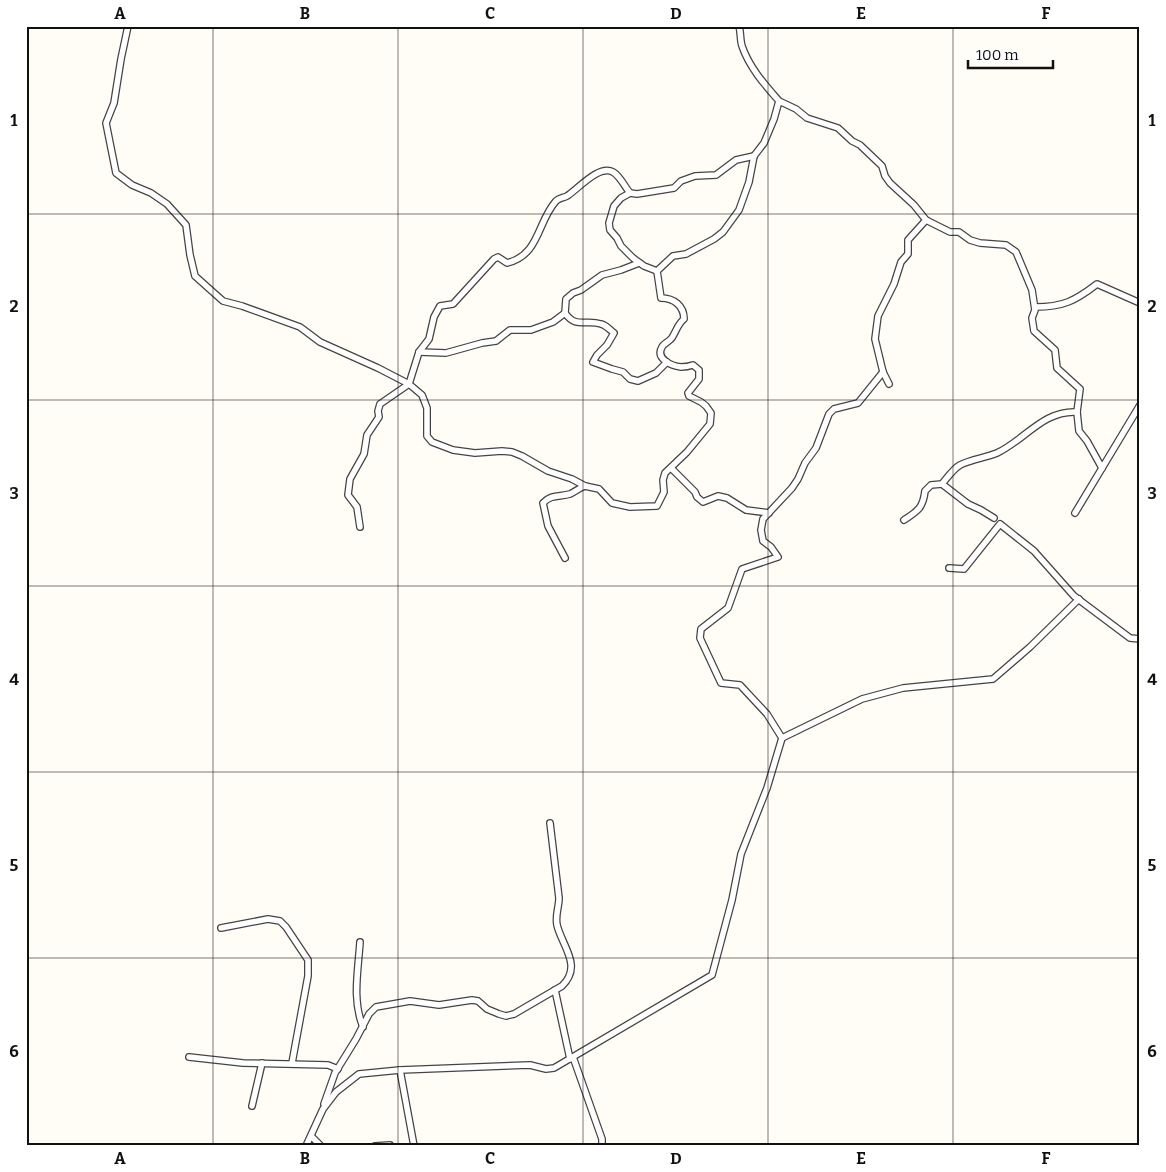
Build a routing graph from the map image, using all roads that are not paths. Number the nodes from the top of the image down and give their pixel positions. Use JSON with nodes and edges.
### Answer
{"nodes":[{"id":1,"x":128,"y":26,"type":"edge"},
{"id":2,"x":739,"y":26,"type":"edge"},
{"id":3,"x":779,"y":101,"type":"junction"},
{"id":4,"x":754,"y":156,"type":"junction"},
{"id":5,"x":630,"y":193,"type":"junction"},
{"id":6,"x":926,"y":220,"type":"junction"},
{"id":7,"x":639,"y":263,"type":"junction"},
{"id":8,"x":657,"y":271,"type":"junction"},
{"id":9,"x":1140,"y":303,"type":"edge"},
{"id":10,"x":1035,"y":307,"type":"junction"},
{"id":11,"x":565,"y":313,"type":"junction"},
{"id":12,"x":419,"y":352,"type":"junction"},
{"id":13,"x":667,"y":362,"type":"junction"},
{"id":14,"x":883,"y":372,"type":"junction"},
{"id":15,"x":409,"y":384,"type":"junction"},
{"id":16,"x":889,"y":384,"type":"dead end"},
{"id":17,"x":1140,"y":405,"type":"edge"},
{"id":18,"x":1077,"y":412,"type":"junction"},
{"id":19,"x":672,"y":468,"type":"junction"},
{"id":20,"x":1102,"y":468,"type":"junction"},
{"id":21,"x":942,"y":484,"type":"junction"},
{"id":22,"x":584,"y":486,"type":"junction"},
{"id":23,"x":769,"y":513,"type":"junction"},
{"id":24,"x":1076,"y":513,"type":"dead end"},
{"id":25,"x":994,"y":518,"type":"dead end"},
{"id":26,"x":904,"y":520,"type":"dead end"},
{"id":27,"x":360,"y":526,"type":"dead end"},
{"id":28,"x":565,"y":558,"type":"dead end"},
{"id":29,"x":950,"y":568,"type":"dead end"},
{"id":30,"x":1079,"y":599,"type":"junction"},
{"id":31,"x":1140,"y":640,"type":"edge"},
{"id":32,"x":782,"y":738,"type":"junction"},
{"id":33,"x":550,"y":822,"type":"dead end"},
{"id":34,"x":221,"y":928,"type":"dead end"},
{"id":35,"x":360,"y":942,"type":"dead end"},
{"id":36,"x":555,"y":990,"type":"junction"},
{"id":37,"x":362,"y":1027,"type":"junction"},
{"id":38,"x":189,"y":1057,"type":"dead end"},
{"id":39,"x":571,"y":1058,"type":"junction"},
{"id":40,"x":262,"y":1063,"type":"junction"},
{"id":41,"x":292,"y":1064,"type":"junction"},
{"id":42,"x":338,"y":1069,"type":"junction"},
{"id":43,"x":400,"y":1070,"type":"junction"},
{"id":44,"x":252,"y":1106,"type":"dead end"},
{"id":45,"x":323,"y":1109,"type":"junction"},
{"id":46,"x":311,"y":1136,"type":"junction"},
{"id":47,"x":390,"y":1145,"type":"edge"},
{"id":48,"x":306,"y":1146,"type":"edge"},
{"id":49,"x":321,"y":1146,"type":"edge"},
{"id":50,"x":375,"y":1146,"type":"edge"},
{"id":51,"x":414,"y":1146,"type":"edge"},
{"id":52,"x":602,"y":1146,"type":"edge"}],
"edges":[{"from":1,"to":15,"type":"street"},
{"from":2,"to":3,"type":"street"},
{"from":3,"to":4,"type":"street"},
{"from":3,"to":6,"type":"street"},
{"from":4,"to":5,"type":"street"},
{"from":4,"to":8,"type":"street"},
{"from":5,"to":7,"type":"street"},
{"from":5,"to":12,"type":"street"},
{"from":6,"to":10,"type":"street"},
{"from":6,"to":14,"type":"street"},
{"from":7,"to":8,"type":"street"},
{"from":7,"to":11,"type":"street"},
{"from":8,"to":13,"type":"street"},
{"from":9,"to":10,"type":"street"},
{"from":10,"to":18,"type":"street"},
{"from":11,"to":12,"type":"street"},
{"from":11,"to":13,"type":"street"},
{"from":12,"to":15,"type":"street"},
{"from":13,"to":19,"type":"street"},
{"from":14,"to":16,"type":"street"},
{"from":14,"to":23,"type":"street"},
{"from":15,"to":22,"type":"street"},
{"from":15,"to":27,"type":"street"},
{"from":17,"to":20,"type":"street"},
{"from":18,"to":20,"type":"street"},
{"from":18,"to":21,"type":"street"},
{"from":19,"to":22,"type":"street"},
{"from":19,"to":23,"type":"street"},
{"from":20,"to":24,"type":"street"},
{"from":21,"to":25,"type":"street"},
{"from":21,"to":26,"type":"street"},
{"from":22,"to":28,"type":"street"},
{"from":23,"to":32,"type":"street"},
{"from":29,"to":30,"type":"street"},
{"from":30,"to":31,"type":"street"},
{"from":30,"to":32,"type":"street"},
{"from":32,"to":39,"type":"street"},
{"from":33,"to":36,"type":"street"},
{"from":34,"to":41,"type":"street"},
{"from":35,"to":37,"type":"street"},
{"from":36,"to":37,"type":"street"},
{"from":36,"to":39,"type":"street"},
{"from":37,"to":42,"type":"street"},
{"from":38,"to":40,"type":"street"},
{"from":39,"to":43,"type":"street"},
{"from":39,"to":52,"type":"street"},
{"from":40,"to":41,"type":"street"},
{"from":40,"to":44,"type":"street"},
{"from":41,"to":42,"type":"street"},
{"from":42,"to":45,"type":"street"},
{"from":43,"to":45,"type":"street"},
{"from":43,"to":51,"type":"street"},
{"from":45,"to":46,"type":"street"},
{"from":46,"to":48,"type":"street"},
{"from":46,"to":49,"type":"street"},
{"from":47,"to":50,"type":"street"}]}
